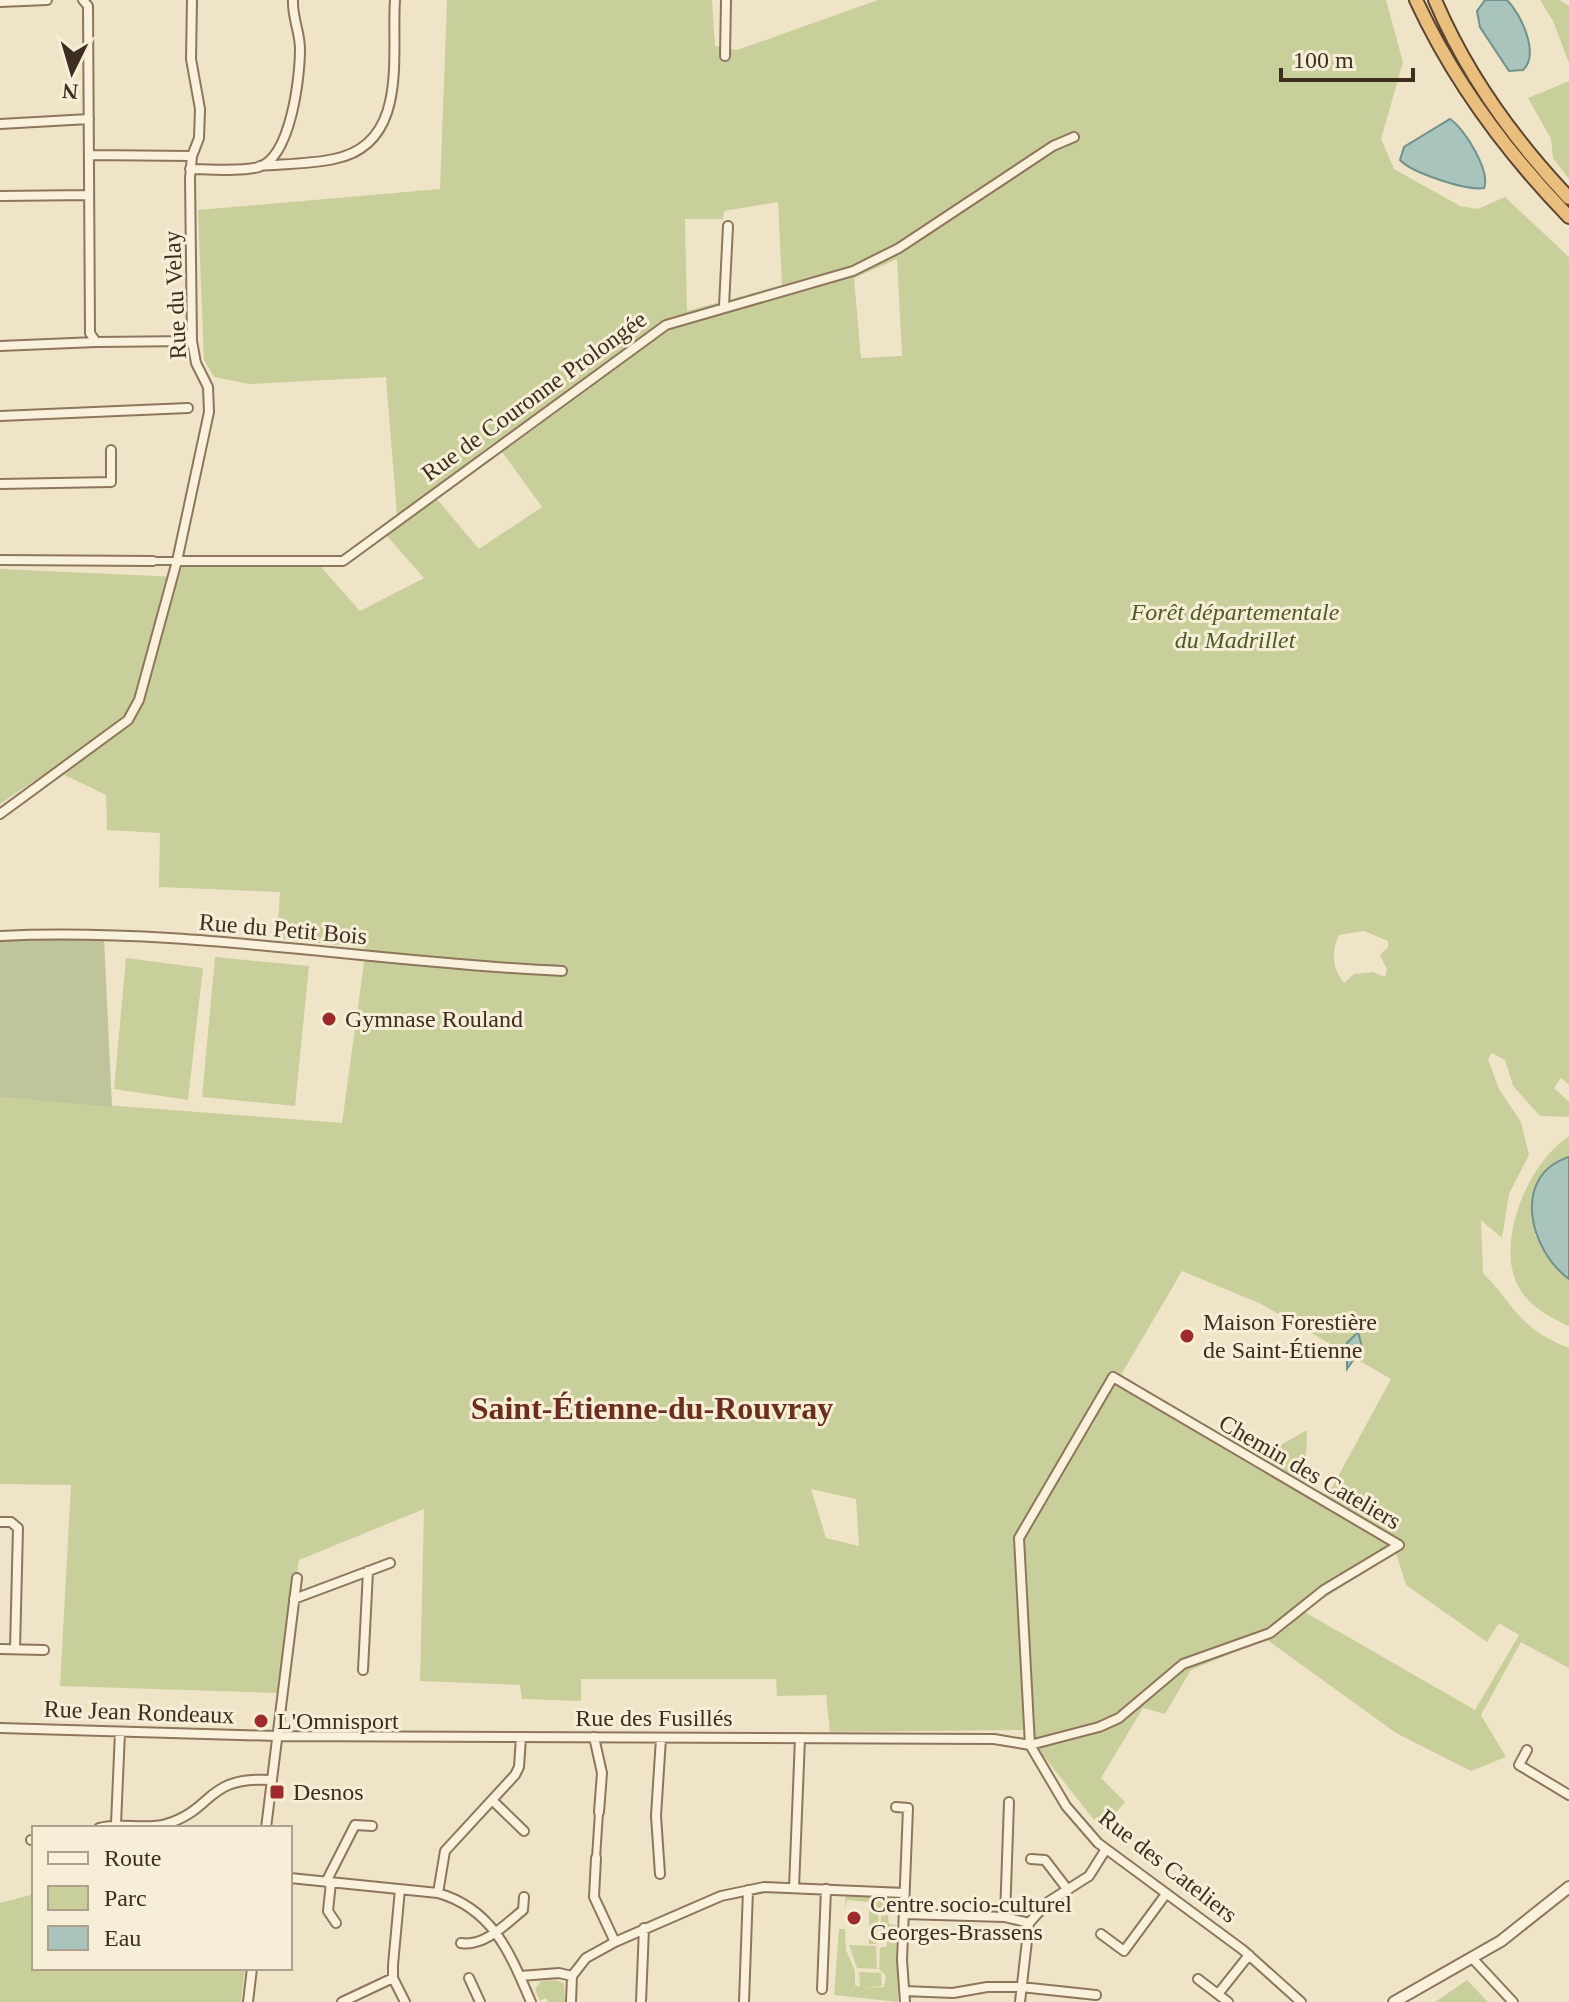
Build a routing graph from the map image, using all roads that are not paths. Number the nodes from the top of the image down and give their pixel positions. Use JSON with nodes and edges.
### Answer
{"nodes":[{"id":1,"x":47,"y":0,"type":"edge"},
{"id":2,"x":83,"y":0,"type":"edge"},
{"id":3,"x":192,"y":0,"type":"edge"},
{"id":4,"x":293,"y":0,"type":"edge"},
{"id":5,"x":395,"y":0,"type":"edge"},
{"id":6,"x":726,"y":0,"type":"edge"},
{"id":7,"x":1416,"y":0,"type":"edge"},
{"id":8,"x":1435,"y":0,"type":"edge"},
{"id":9,"x":0,"y":2,"type":"edge"},
{"id":10,"x":725,"y":56,"type":"dead end"},
{"id":11,"x":89,"y":119,"type":"junction"},
{"id":12,"x":0,"y":124,"type":"edge"},
{"id":13,"x":1074,"y":137,"type":"dead end"},
{"id":14,"x":89,"y":155,"type":"junction"},
{"id":15,"x":192,"y":156,"type":"junction"},
{"id":16,"x":260,"y":166,"type":"junction"},
{"id":17,"x":190,"y":169,"type":"junction"},
{"id":18,"x":89,"y":195,"type":"junction"},
{"id":19,"x":0,"y":196,"type":"edge"},
{"id":20,"x":1569,"y":198,"type":"edge"},
{"id":21,"x":1569,"y":217,"type":"edge"},
{"id":22,"x":728,"y":226,"type":"dead end"},
{"id":23,"x":724,"y":306,"type":"junction"},
{"id":24,"x":192,"y":341,"type":"junction"},
{"id":25,"x":96,"y":342,"type":"junction"},
{"id":26,"x":0,"y":346,"type":"edge"},
{"id":27,"x":188,"y":408,"type":"dead end"},
{"id":28,"x":0,"y":416,"type":"edge"},
{"id":29,"x":111,"y":450,"type":"dead end"},
{"id":30,"x":0,"y":484,"type":"edge"},
{"id":31,"x":0,"y":560,"type":"edge"},
{"id":32,"x":153,"y":561,"type":"joint"},
{"id":33,"x":177,"y":561,"type":"junction"},
{"id":34,"x":0,"y":814,"type":"edge"},
{"id":35,"x":0,"y":936,"type":"edge"},
{"id":36,"x":562,"y":971,"type":"dead end"},
{"id":37,"x":0,"y":1522,"type":"edge"},
{"id":38,"x":390,"y":1563,"type":"dead end"},
{"id":39,"x":368,"y":1571,"type":"junction"},
{"id":40,"x":297,"y":1578,"type":"dead end"},
{"id":41,"x":294,"y":1599,"type":"junction"},
{"id":42,"x":0,"y":1649,"type":"edge"},
{"id":43,"x":15,"y":1649,"type":"junction"},
{"id":44,"x":44,"y":1650,"type":"dead end"},
{"id":45,"x":363,"y":1670,"type":"dead end"},
{"id":46,"x":0,"y":1728,"type":"edge"},
{"id":47,"x":120,"y":1732,"type":"junction"},
{"id":48,"x":277,"y":1736,"type":"junction"},
{"id":49,"x":521,"y":1737,"type":"junction"},
{"id":50,"x":594,"y":1737,"type":"junction"},
{"id":51,"x":661,"y":1738,"type":"junction"},
{"id":52,"x":800,"y":1738,"type":"junction"},
{"id":53,"x":1030,"y":1745,"type":"junction"},
{"id":54,"x":1527,"y":1750,"type":"dead end"},
{"id":55,"x":271,"y":1780,"type":"junction"},
{"id":56,"x":1569,"y":1795,"type":"edge"},
{"id":57,"x":492,"y":1800,"type":"junction"},
{"id":58,"x":1009,"y":1802,"type":"dead end"},
{"id":59,"x":896,"y":1807,"type":"dead end"},
{"id":60,"x":599,"y":1812,"type":"joint"},
{"id":61,"x":116,"y":1824,"type":"junction"},
{"id":62,"x":108,"y":1826,"type":"edge"},
{"id":63,"x":266,"y":1826,"type":"edge"},
{"id":64,"x":372,"y":1826,"type":"dead end"},
{"id":65,"x":524,"y":1831,"type":"dead end"},
{"id":66,"x":1106,"y":1849,"type":"junction"},
{"id":67,"x":596,"y":1858,"type":"joint"},
{"id":68,"x":1031,"y":1859,"type":"dead end"},
{"id":69,"x":660,"y":1874,"type":"dead end"},
{"id":70,"x":292,"y":1878,"type":"edge"},
{"id":71,"x":329,"y":1882,"type":"junction"},
{"id":72,"x":1569,"y":1887,"type":"edge"},
{"id":73,"x":794,"y":1888,"type":"junction"},
{"id":74,"x":400,"y":1889,"type":"junction"},
{"id":75,"x":826,"y":1889,"type":"junction"},
{"id":76,"x":748,"y":1890,"type":"junction"},
{"id":77,"x":1068,"y":1890,"type":"junction"},
{"id":78,"x":438,"y":1893,"type":"junction"},
{"id":79,"x":904,"y":1893,"type":"junction"},
{"id":80,"x":1166,"y":1894,"type":"junction"},
{"id":81,"x":524,"y":1897,"type":"dead end"},
{"id":82,"x":904,"y":1914,"type":"junction"},
{"id":83,"x":1005,"y":1917,"type":"junction"},
{"id":84,"x":336,"y":1923,"type":"dead end"},
{"id":85,"x":1029,"y":1923,"type":"junction"},
{"id":86,"x":644,"y":1928,"type":"junction"},
{"id":87,"x":497,"y":1931,"type":"junction"},
{"id":88,"x":1101,"y":1934,"type":"dead end"},
{"id":89,"x":615,"y":1942,"type":"junction"},
{"id":90,"x":461,"y":1943,"type":"dead end"},
{"id":91,"x":1249,"y":1955,"type":"junction"},
{"id":92,"x":1473,"y":1959,"type":"junction"},
{"id":93,"x":252,"y":1970,"type":"edge"},
{"id":94,"x":520,"y":1976,"type":"junction"},
{"id":95,"x":572,"y":1976,"type":"junction"},
{"id":96,"x":393,"y":1978,"type":"junction"},
{"id":97,"x":469,"y":1978,"type":"dead end"},
{"id":98,"x":1198,"y":1979,"type":"dead end"},
{"id":99,"x":1021,"y":1987,"type":"junction"},
{"id":100,"x":822,"y":1989,"type":"dead end"},
{"id":101,"x":904,"y":1991,"type":"junction"},
{"id":102,"x":1218,"y":1994,"type":"junction"},
{"id":103,"x":1096,"y":1995,"type":"dead end"},
{"id":104,"x":248,"y":2002,"type":"edge"},
{"id":105,"x":342,"y":2002,"type":"edge"},
{"id":106,"x":405,"y":2002,"type":"edge"},
{"id":107,"x":480,"y":2002,"type":"edge"},
{"id":108,"x":531,"y":2002,"type":"edge"},
{"id":109,"x":571,"y":2002,"type":"edge"},
{"id":110,"x":641,"y":2002,"type":"edge"},
{"id":111,"x":744,"y":2002,"type":"edge"},
{"id":112,"x":905,"y":2002,"type":"edge"},
{"id":113,"x":1020,"y":2002,"type":"edge"},
{"id":114,"x":1228,"y":2002,"type":"edge"},
{"id":115,"x":1301,"y":2002,"type":"edge"},
{"id":116,"x":1394,"y":2002,"type":"edge"},
{"id":117,"x":1513,"y":2002,"type":"edge"}],
"edges":[{"from":1,"to":9,"type":"street"},
{"from":2,"to":11,"type":"street"},
{"from":3,"to":15,"type":"street","name":"Rue du Velay"},
{"from":4,"to":16,"type":"street"},
{"from":5,"to":16,"type":"street"},
{"from":6,"to":10,"type":"street"},
{"from":7,"to":21,"type":"highway"},
{"from":8,"to":20,"type":"highway"},
{"from":11,"to":12,"type":"street"},
{"from":11,"to":14,"type":"street"},
{"from":13,"to":23,"type":"street","name":"Rue de Couronne Prolongée"},
{"from":14,"to":15,"type":"street"},
{"from":14,"to":18,"type":"street"},
{"from":15,"to":17,"type":"street","name":"Rue du Velay"},
{"from":16,"to":17,"type":"street"},
{"from":17,"to":24,"type":"street","name":"Rue du Velay"},
{"from":18,"to":19,"type":"street"},
{"from":18,"to":25,"type":"street"},
{"from":22,"to":23,"type":"street"},
{"from":23,"to":33,"type":"street","name":"Rue de Couronne Prolongée"},
{"from":24,"to":25,"type":"street"},
{"from":24,"to":33,"type":"street","name":"Rue du Velay"},
{"from":25,"to":26,"type":"street"},
{"from":27,"to":28,"type":"street"},
{"from":29,"to":30,"type":"street"},
{"from":31,"to":32,"type":"street"},
{"from":32,"to":33,"type":"street"},
{"from":33,"to":34,"type":"street","name":"Rue du Velay"},
{"from":35,"to":36,"type":"street","name":"Rue du Petit Bois"},
{"from":37,"to":43,"type":"street"},
{"from":38,"to":39,"type":"street"},
{"from":39,"to":41,"type":"street"},
{"from":39,"to":45,"type":"street"},
{"from":40,"to":41,"type":"street"},
{"from":41,"to":48,"type":"street"},
{"from":42,"to":43,"type":"street"},
{"from":43,"to":44,"type":"street"},
{"from":46,"to":47,"type":"street","name":"Rue Jean Rondeaux"},
{"from":47,"to":48,"type":"street","name":"Rue Jean Rondeaux"},
{"from":47,"to":61,"type":"street"},
{"from":48,"to":49,"type":"street","name":"Rue des Fusillés"},
{"from":48,"to":55,"type":"street"},
{"from":49,"to":50,"type":"street","name":"Rue des Fusillés"},
{"from":49,"to":57,"type":"street"},
{"from":50,"to":51,"type":"street","name":"Rue des Fusillés"},
{"from":50,"to":60,"type":"street"},
{"from":51,"to":52,"type":"street","name":"Rue des Fusillés"},
{"from":51,"to":69,"type":"street"},
{"from":52,"to":53,"type":"street","name":"Rue des Fusillés"},
{"from":52,"to":73,"type":"street"},
{"from":53,"to":53,"type":"street","name":"Chemin des Cateliers"},
{"from":53,"to":66,"type":"street","name":"Rue des Cateliers"},
{"from":54,"to":56,"type":"street"},
{"from":55,"to":61,"type":"street"},
{"from":55,"to":63,"type":"street"},
{"from":57,"to":65,"type":"street"},
{"from":57,"to":78,"type":"street"},
{"from":58,"to":83,"type":"street"},
{"from":59,"to":79,"type":"street"},
{"from":60,"to":67,"type":"street"},
{"from":61,"to":62,"type":"street"},
{"from":64,"to":71,"type":"street"},
{"from":66,"to":77,"type":"street"},
{"from":66,"to":80,"type":"street","name":"Rue des Cateliers"},
{"from":67,"to":89,"type":"street"},
{"from":68,"to":77,"type":"street"},
{"from":70,"to":71,"type":"street"},
{"from":71,"to":74,"type":"street"},
{"from":71,"to":84,"type":"street"},
{"from":72,"to":92,"type":"street"},
{"from":73,"to":75,"type":"street"},
{"from":73,"to":76,"type":"street"},
{"from":74,"to":78,"type":"street"},
{"from":74,"to":96,"type":"street"},
{"from":75,"to":79,"type":"street"},
{"from":75,"to":100,"type":"street"},
{"from":76,"to":86,"type":"street"},
{"from":76,"to":111,"type":"street"},
{"from":77,"to":85,"type":"street"},
{"from":78,"to":87,"type":"street"},
{"from":79,"to":82,"type":"street"},
{"from":80,"to":88,"type":"street"},
{"from":80,"to":91,"type":"street","name":"Rue des Cateliers"},
{"from":81,"to":87,"type":"street"},
{"from":82,"to":83,"type":"street"},
{"from":82,"to":101,"type":"street"},
{"from":83,"to":85,"type":"street"},
{"from":85,"to":99,"type":"street"},
{"from":86,"to":89,"type":"street"},
{"from":86,"to":110,"type":"street"},
{"from":87,"to":90,"type":"street"},
{"from":87,"to":94,"type":"street"},
{"from":89,"to":95,"type":"street"},
{"from":91,"to":102,"type":"street"},
{"from":91,"to":115,"type":"street","name":"Rue des Cateliers"},
{"from":92,"to":116,"type":"street"},
{"from":92,"to":117,"type":"street"},
{"from":93,"to":104,"type":"street"},
{"from":94,"to":95,"type":"street"},
{"from":94,"to":108,"type":"street"},
{"from":95,"to":109,"type":"street"},
{"from":96,"to":105,"type":"street"},
{"from":96,"to":106,"type":"street"},
{"from":97,"to":107,"type":"street"},
{"from":98,"to":102,"type":"street"},
{"from":99,"to":101,"type":"street"},
{"from":99,"to":103,"type":"street"},
{"from":99,"to":113,"type":"street"},
{"from":101,"to":112,"type":"street"},
{"from":102,"to":114,"type":"street"}]}
